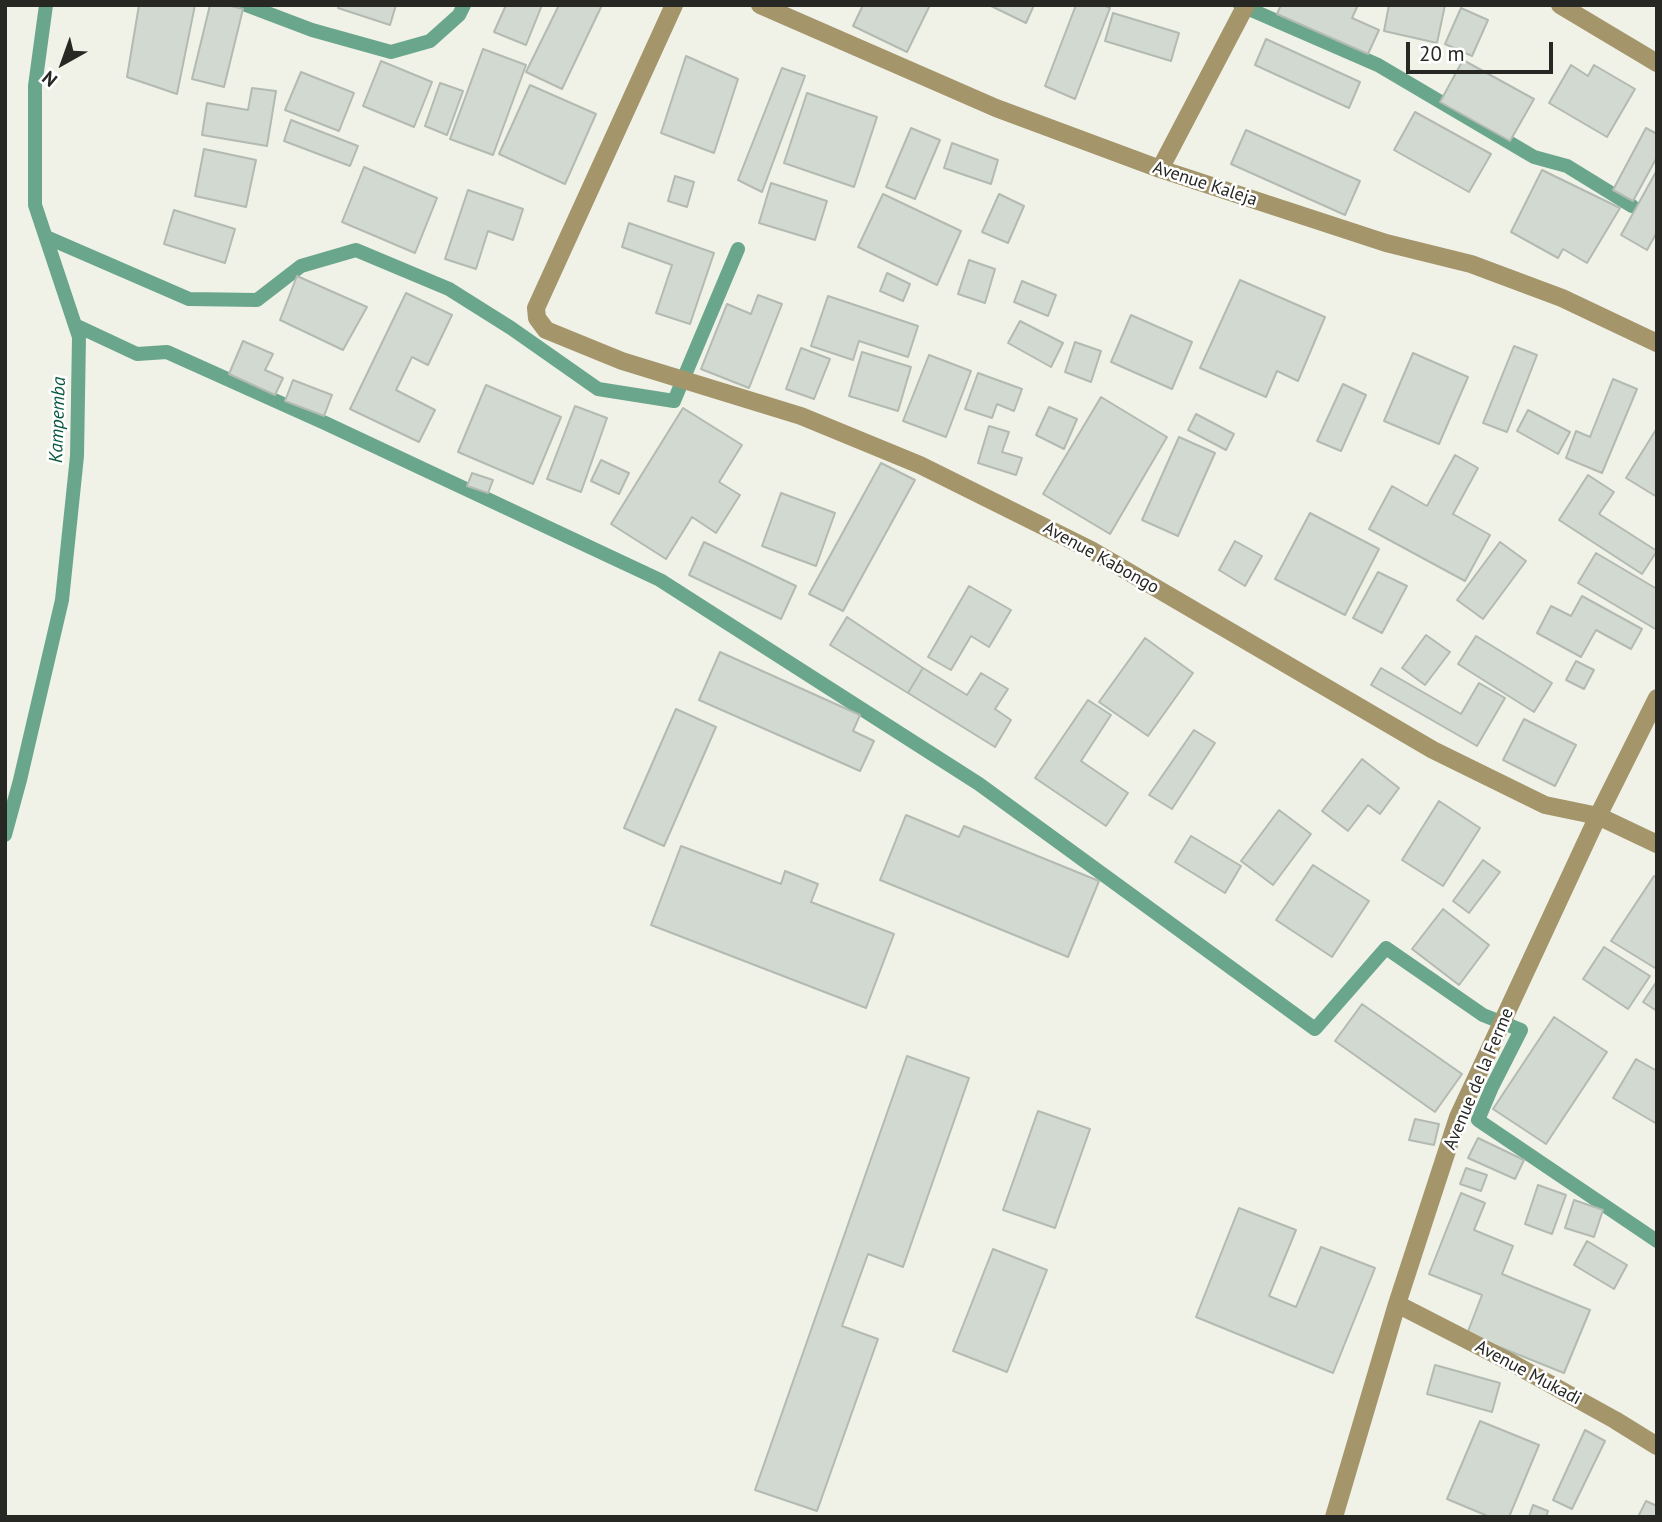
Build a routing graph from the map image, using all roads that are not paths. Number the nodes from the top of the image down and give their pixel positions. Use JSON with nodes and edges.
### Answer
{"nodes":[{"id":1,"x":674,"y":5,"type":"edge"},
{"id":2,"x":760,"y":5,"type":"edge"},
{"id":3,"x":1246,"y":5,"type":"edge"},
{"id":4,"x":1560,"y":5,"type":"edge"},
{"id":5,"x":1657,"y":63,"type":"edge"},
{"id":6,"x":1160,"y":169,"type":"junction"},
{"id":7,"x":1657,"y":343,"type":"edge"},
{"id":8,"x":1657,"y":698,"type":"edge"},
{"id":9,"x":1598,"y":816,"type":"junction"},
{"id":10,"x":1657,"y":844,"type":"edge"},
{"id":11,"x":1397,"y":1304,"type":"junction"},
{"id":12,"x":1657,"y":1446,"type":"edge"},
{"id":13,"x":1334,"y":1517,"type":"edge"}],
"edges":[{"from":1,"to":9,"type":"street","name":"Avenue Kabongo"},
{"from":2,"to":6,"type":"street","name":"Avenue Kaleja"},
{"from":3,"to":6,"type":"street"},
{"from":4,"to":5,"type":"street"},
{"from":6,"to":7,"type":"street","name":"Avenue Kaleja"},
{"from":8,"to":9,"type":"street","name":"Avenue de la Ferme"},
{"from":9,"to":10,"type":"street","name":"Avenue Kabongo"},
{"from":9,"to":11,"type":"street","name":"Avenue de la Ferme"},
{"from":11,"to":12,"type":"street","name":"Avenue Mukadi"},
{"from":11,"to":13,"type":"street","name":"Avenue de la Ferme"}]}
